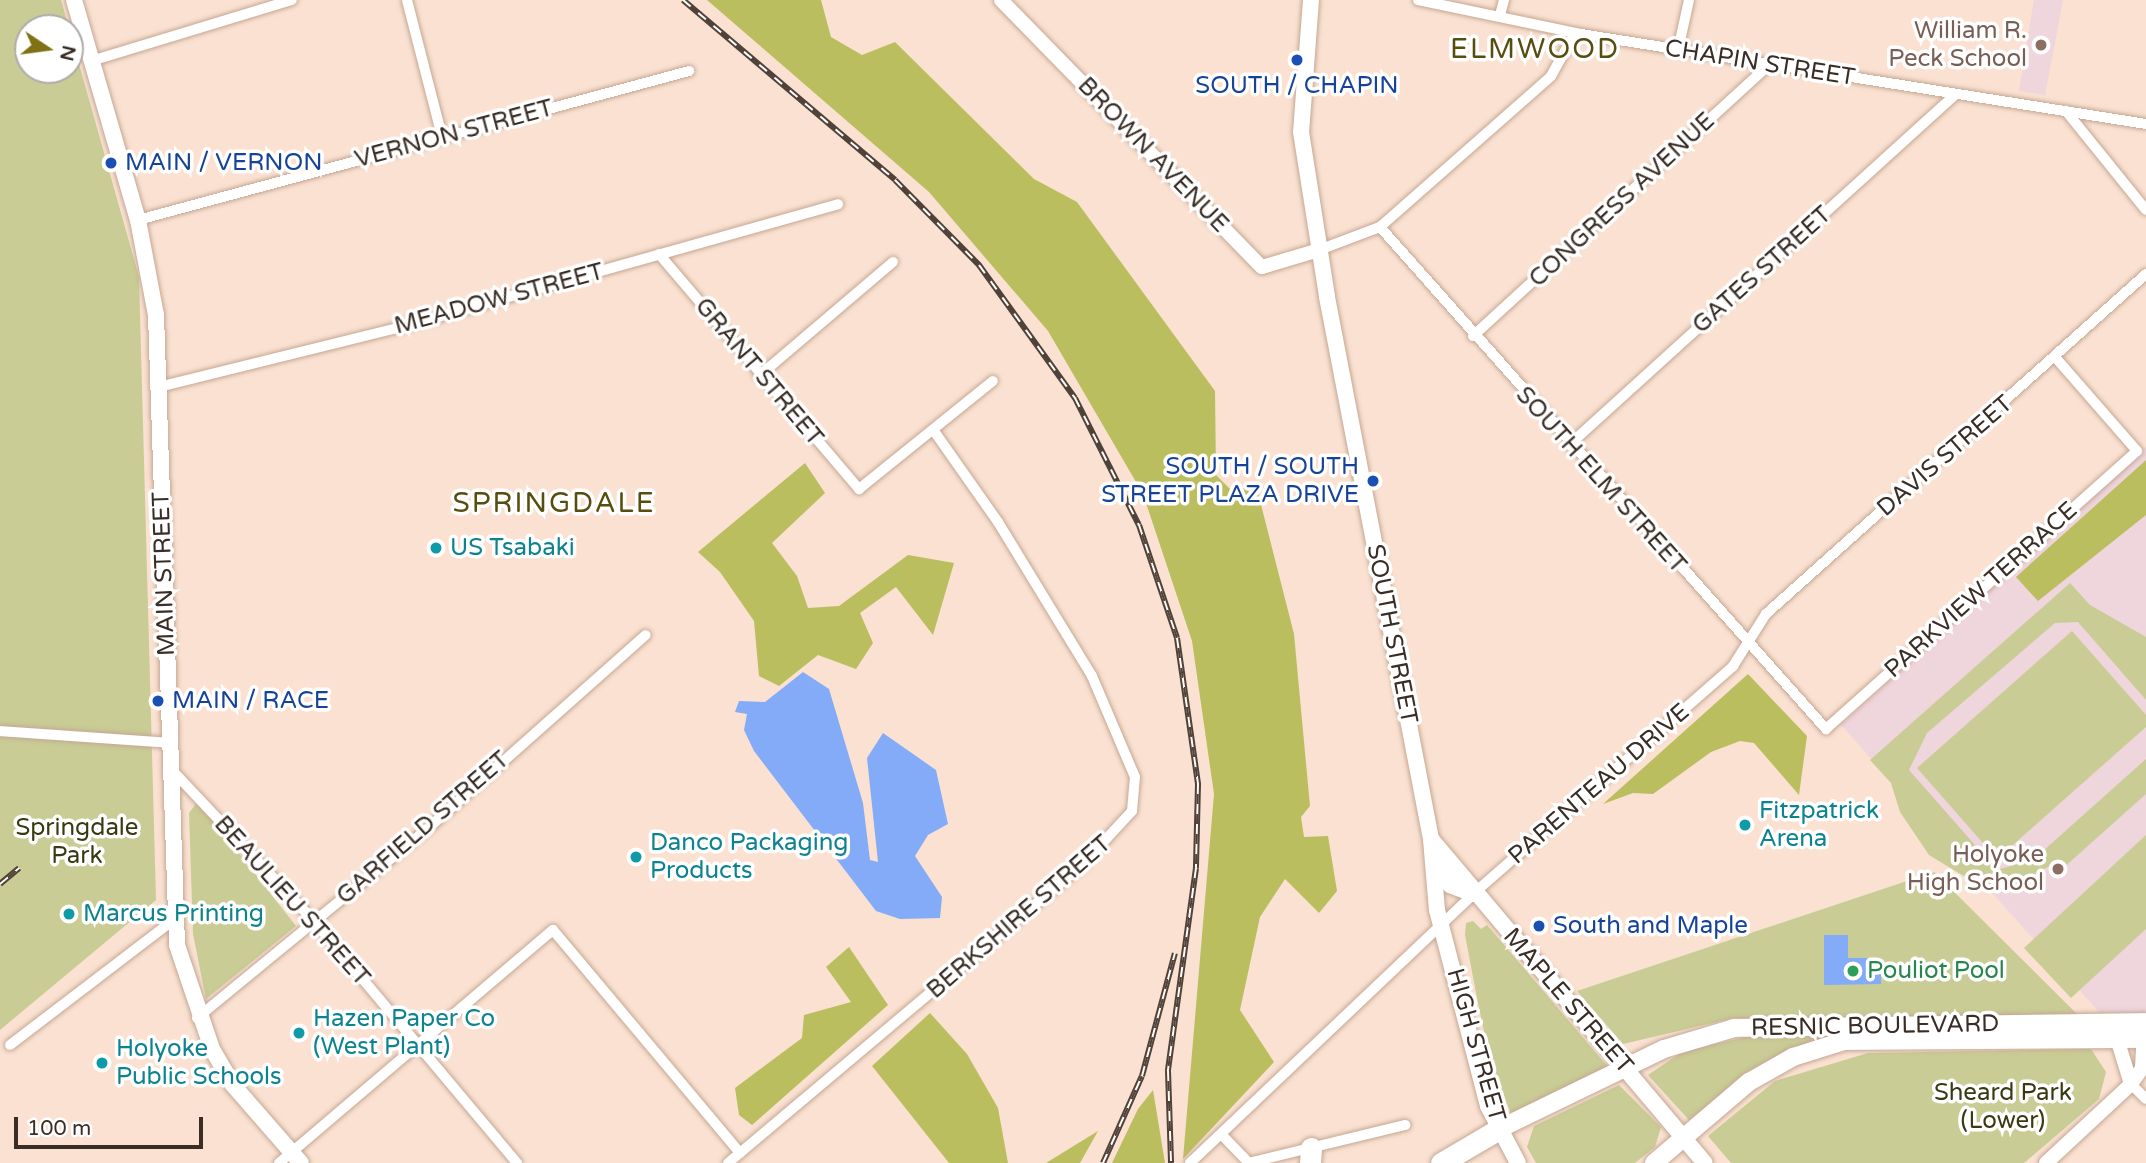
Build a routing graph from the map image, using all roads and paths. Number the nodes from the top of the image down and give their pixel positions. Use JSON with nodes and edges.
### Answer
{"nodes":[{"id":1,"x":74,"y":0,"type":"edge"},
{"id":2,"x":292,"y":0,"type":"edge"},
{"id":3,"x":407,"y":0,"type":"edge"},
{"id":4,"x":1001,"y":0,"type":"edge"},
{"id":5,"x":1311,"y":0,"type":"edge"},
{"id":6,"x":1418,"y":0,"type":"edge"},
{"id":7,"x":1504,"y":0,"type":"edge"},
{"id":8,"x":1689,"y":0,"type":"edge"},
{"id":9,"x":1500,"y":15,"type":"junction"},
{"id":10,"x":1575,"y":33,"type":"junction"},
{"id":11,"x":1678,"y":50,"type":"junction"},
{"id":12,"x":91,"y":61,"type":"junction"},
{"id":13,"x":1770,"y":64,"type":"junction"},
{"id":14,"x":689,"y":71,"type":"dead end"},
{"id":15,"x":1956,"y":94,"type":"junction"},
{"id":16,"x":2066,"y":111,"type":"junction"},
{"id":17,"x":2146,"y":124,"type":"edge"},
{"id":18,"x":442,"y":136,"type":"junction"},
{"id":19,"x":838,"y":204,"type":"dead end"},
{"id":20,"x":2146,"y":210,"type":"edge"},
{"id":21,"x":138,"y":220,"type":"junction"},
{"id":22,"x":1380,"y":227,"type":"junction"},
{"id":23,"x":1319,"y":250,"type":"junction"},
{"id":24,"x":659,"y":254,"type":"junction"},
{"id":25,"x":893,"y":262,"type":"dead end"},
{"id":26,"x":2146,"y":274,"type":"edge"},
{"id":27,"x":1473,"y":336,"type":"junction"},
{"id":28,"x":2056,"y":358,"type":"junction"},
{"id":29,"x":759,"y":376,"type":"junction"},
{"id":30,"x":993,"y":381,"type":"dead end"},
{"id":31,"x":159,"y":387,"type":"junction"},
{"id":32,"x":934,"y":431,"type":"junction"},
{"id":33,"x":1569,"y":446,"type":"junction"},
{"id":34,"x":646,"y":635,"type":"dead end"},
{"id":35,"x":1748,"y":641,"type":"junction"},
{"id":36,"x":1826,"y":729,"type":"joint"},
{"id":37,"x":0,"y":731,"type":"edge"},
{"id":38,"x":171,"y":743,"type":"junction"},
{"id":39,"x":172,"y":770,"type":"junction"},
{"id":40,"x":1431,"y":839,"type":"junction"},
{"id":41,"x":1473,"y":894,"type":"junction"},
{"id":42,"x":175,"y":919,"type":"junction"},
{"id":43,"x":314,"y":921,"type":"junction"},
{"id":44,"x":1443,"y":923,"type":"junction"},
{"id":45,"x":197,"y":1018,"type":"junction"},
{"id":46,"x":2114,"y":1031,"type":"junction"},
{"id":47,"x":2145,"y":1031,"type":"edge"},
{"id":48,"x":418,"y":1043,"type":"junction"},
{"id":49,"x":10,"y":1045,"type":"dead end"},
{"id":50,"x":1628,"y":1069,"type":"junction"},
{"id":51,"x":2131,"y":1084,"type":"junction"},
{"id":52,"x":2146,"y":1099,"type":"edge"},
{"id":53,"x":1405,"y":1125,"type":"dead end"},
{"id":54,"x":1499,"y":1129,"type":"junction"},
{"id":55,"x":1221,"y":1134,"type":"junction"},
{"id":56,"x":1685,"y":1137,"type":"junction"},
{"id":57,"x":740,"y":1153,"type":"junction"},
{"id":58,"x":1310,"y":1156,"type":"edge"},
{"id":59,"x":296,"y":1157,"type":"edge"},
{"id":60,"x":279,"y":1163,"type":"edge"},
{"id":61,"x":517,"y":1163,"type":"edge"},
{"id":62,"x":728,"y":1163,"type":"edge"},
{"id":63,"x":1190,"y":1163,"type":"edge"},
{"id":64,"x":1249,"y":1163,"type":"edge"},
{"id":65,"x":1441,"y":1163,"type":"edge"},
{"id":66,"x":1518,"y":1163,"type":"edge"},
{"id":67,"x":1654,"y":1163,"type":"edge"},
{"id":68,"x":1704,"y":1163,"type":"edge"},
{"id":69,"x":2046,"y":1163,"type":"edge"}],
"edges":[{"from":1,"to":12,"type":"main road","name":"MAIN STREET"},
{"from":2,"to":12,"type":"street"},
{"from":3,"to":18,"type":"street"},
{"from":4,"to":23,"type":"street","name":"BROWN AVENUE"},
{"from":5,"to":23,"type":"main road","name":"SOUTH STREET"},
{"from":6,"to":9,"type":"street","name":"CHAPIN STREET"},
{"from":7,"to":9,"type":"street"},
{"from":8,"to":11,"type":"street"},
{"from":9,"to":10,"type":"street","name":"CHAPIN STREET"},
{"from":10,"to":11,"type":"street","name":"CHAPIN STREET"},
{"from":10,"to":22,"type":"street"},
{"from":11,"to":13,"type":"street","name":"CHAPIN STREET"},
{"from":12,"to":21,"type":"main road","name":"MAIN STREET"},
{"from":13,"to":15,"type":"street","name":"CHAPIN STREET"},
{"from":13,"to":27,"type":"street","name":"CONGRESS AVENUE"},
{"from":14,"to":18,"type":"street","name":"VERNON STREET"},
{"from":15,"to":16,"type":"street","name":"CHAPIN STREET"},
{"from":15,"to":33,"type":"street","name":"GATES STREET"},
{"from":16,"to":17,"type":"street","name":"CHAPIN STREET"},
{"from":16,"to":20,"type":"street"},
{"from":18,"to":21,"type":"street","name":"VERNON STREET"},
{"from":19,"to":24,"type":"street","name":"MEADOW STREET"},
{"from":21,"to":31,"type":"main road","name":"MAIN STREET"},
{"from":22,"to":23,"type":"street"},
{"from":22,"to":27,"type":"street","name":"SOUTH ELM STREET"},
{"from":23,"to":40,"type":"main road","name":"SOUTH STREET"},
{"from":24,"to":29,"type":"street","name":"GRANT STREET"},
{"from":24,"to":31,"type":"street","name":"MEADOW STREET"},
{"from":25,"to":29,"type":"street"},
{"from":26,"to":28,"type":"street","name":"DAVIS STREET"},
{"from":27,"to":33,"type":"street","name":"SOUTH ELM STREET"},
{"from":28,"to":35,"type":"street","name":"DAVIS STREET"},
{"from":28,"to":36,"type":"street","name":"PARKVIEW TERRACE"},
{"from":29,"to":32,"type":"street","name":"GRANT STREET"},
{"from":30,"to":32,"type":"street"},
{"from":31,"to":38,"type":"main road","name":"MAIN STREET"},
{"from":32,"to":57,"type":"street","name":"BERKSHIRE STREET"},
{"from":33,"to":35,"type":"street","name":"SOUTH ELM STREET"},
{"from":34,"to":43,"type":"street","name":"GARFIELD STREET"},
{"from":35,"to":36,"type":"street","name":"SOUTH ELM STREET"},
{"from":35,"to":41,"type":"street","name":"PARENTEAU DRIVE"},
{"from":37,"to":38,"type":"street"},
{"from":38,"to":39,"type":"main road","name":"MAIN STREET"},
{"from":39,"to":42,"type":"main road","name":"MAIN STREET"},
{"from":39,"to":43,"type":"street","name":"BEAULIEU STREET"},
{"from":40,"to":41,"type":"main road","name":"MAPLE STREET"},
{"from":40,"to":44,"type":"main road","name":"SOUTH STREET"},
{"from":41,"to":44,"type":"street","name":"PARENTEAU DRIVE"},
{"from":41,"to":50,"type":"main road","name":"MAPLE STREET"},
{"from":42,"to":45,"type":"main road","name":"MAIN STREET"},
{"from":42,"to":49,"type":"street"},
{"from":43,"to":45,"type":"street","name":"GARFIELD STREET"},
{"from":43,"to":48,"type":"street","name":"BEAULIEU STREET"},
{"from":44,"to":54,"type":"main road","name":"HIGH STREET"},
{"from":44,"to":55,"type":"street"},
{"from":45,"to":59,"type":"main road","name":"MAIN STREET"},
{"from":46,"to":47,"type":"main road","name":"RESNIC BOULEVARD"},
{"from":46,"to":50,"type":"main road","name":"RESNIC BOULEVARD"},
{"from":46,"to":51,"type":"street"},
{"from":46,"to":56,"type":"main road","name":"RESNIC BOULEVARD"},
{"from":47,"to":51,"type":"street"},
{"from":48,"to":57,"type":"street"},
{"from":48,"to":59,"type":"street"},
{"from":48,"to":61,"type":"street","name":"BEAULIEU STREET"},
{"from":50,"to":54,"type":"main road","name":"RESNIC BOULEVARD"},
{"from":50,"to":56,"type":"main road","name":"MAPLE STREET"},
{"from":51,"to":52,"type":"street"},
{"from":51,"to":69,"type":"street"},
{"from":53,"to":58,"type":"street"},
{"from":54,"to":65,"type":"highway"},
{"from":54,"to":66,"type":"main road","name":"HIGH STREET"},
{"from":55,"to":63,"type":"street"},
{"from":55,"to":64,"type":"street"},
{"from":56,"to":67,"type":"main road","name":"RESNIC BOULEVARD"},
{"from":56,"to":68,"type":"main road","name":"MAPLE STREET"},
{"from":57,"to":62,"type":"street","name":"BERKSHIRE STREET"},
{"from":58,"to":64,"type":"street"},
{"from":59,"to":60,"type":"street"}]}
